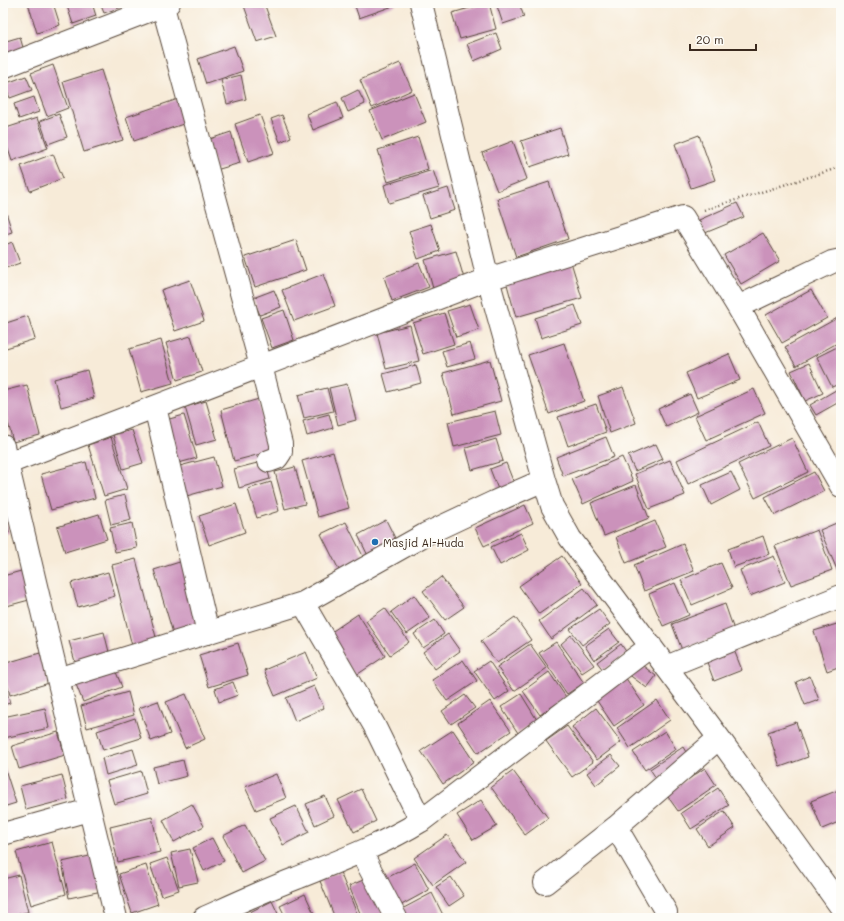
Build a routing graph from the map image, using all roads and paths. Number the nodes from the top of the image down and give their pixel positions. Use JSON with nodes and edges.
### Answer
{"nodes":[{"id":1,"x":420,"y":3,"type":"edge"},
{"id":2,"x":164,"y":4,"type":"edge"},
{"id":3,"x":3,"y":67,"type":"edge"},
{"id":4,"x":841,"y":167,"type":"edge"},
{"id":5,"x":683,"y":216,"type":"junction"},
{"id":6,"x":841,"y":260,"type":"edge"},
{"id":7,"x":488,"y":279,"type":"junction"},
{"id":8,"x":738,"y":307,"type":"junction"},
{"id":9,"x":261,"y":366,"type":"junction"},
{"id":10,"x":155,"y":407,"type":"junction"},
{"id":11,"x":4,"y":458,"type":"edge"},
{"id":12,"x":269,"y":461,"type":"dead end"},
{"id":13,"x":544,"y":480,"type":"junction"},
{"id":14,"x":841,"y":486,"type":"edge"},
{"id":15,"x":841,"y":596,"type":"edge"},
{"id":16,"x":303,"y":603,"type":"junction"},
{"id":17,"x":208,"y":633,"type":"junction"},
{"id":18,"x":650,"y":646,"type":"junction"},
{"id":19,"x":666,"y":667,"type":"junction"},
{"id":20,"x":58,"y":679,"type":"junction"},
{"id":21,"x":719,"y":738,"type":"junction"},
{"id":22,"x":89,"y":810,"type":"junction"},
{"id":23,"x":421,"y":821,"type":"junction"},
{"id":24,"x":616,"y":827,"type":"junction"},
{"id":25,"x":3,"y":834,"type":"edge"},
{"id":26,"x":361,"y":852,"type":"junction"},
{"id":27,"x":545,"y":883,"type":"dead end"},
{"id":28,"x":841,"y":907,"type":"edge"},
{"id":29,"x":666,"y":912,"type":"dead end"},
{"id":30,"x":116,"y":918,"type":"edge"},
{"id":31,"x":204,"y":918,"type":"edge"},
{"id":32,"x":396,"y":918,"type":"edge"}],
"edges":[{"from":1,"to":7,"type":"street"},
{"from":2,"to":3,"type":"street"},
{"from":2,"to":9,"type":"street"},
{"from":4,"to":5,"type":"path"},
{"from":5,"to":7,"type":"street"},
{"from":5,"to":8,"type":"street"},
{"from":6,"to":8,"type":"street"},
{"from":7,"to":9,"type":"street"},
{"from":7,"to":13,"type":"street"},
{"from":8,"to":14,"type":"street"},
{"from":9,"to":10,"type":"street"},
{"from":9,"to":12,"type":"street"},
{"from":10,"to":11,"type":"street"},
{"from":10,"to":17,"type":"street"},
{"from":11,"to":20,"type":"street"},
{"from":13,"to":16,"type":"street"},
{"from":13,"to":18,"type":"street"},
{"from":15,"to":19,"type":"street"},
{"from":16,"to":17,"type":"street"},
{"from":16,"to":23,"type":"street"},
{"from":17,"to":20,"type":"street"},
{"from":18,"to":19,"type":"street"},
{"from":18,"to":23,"type":"street"},
{"from":19,"to":21,"type":"street"},
{"from":20,"to":22,"type":"street"},
{"from":21,"to":24,"type":"street"},
{"from":21,"to":28,"type":"street"},
{"from":22,"to":25,"type":"street"},
{"from":22,"to":30,"type":"street"},
{"from":23,"to":26,"type":"street"},
{"from":24,"to":27,"type":"street"},
{"from":24,"to":29,"type":"street"},
{"from":26,"to":31,"type":"street"},
{"from":26,"to":32,"type":"street"}]}
